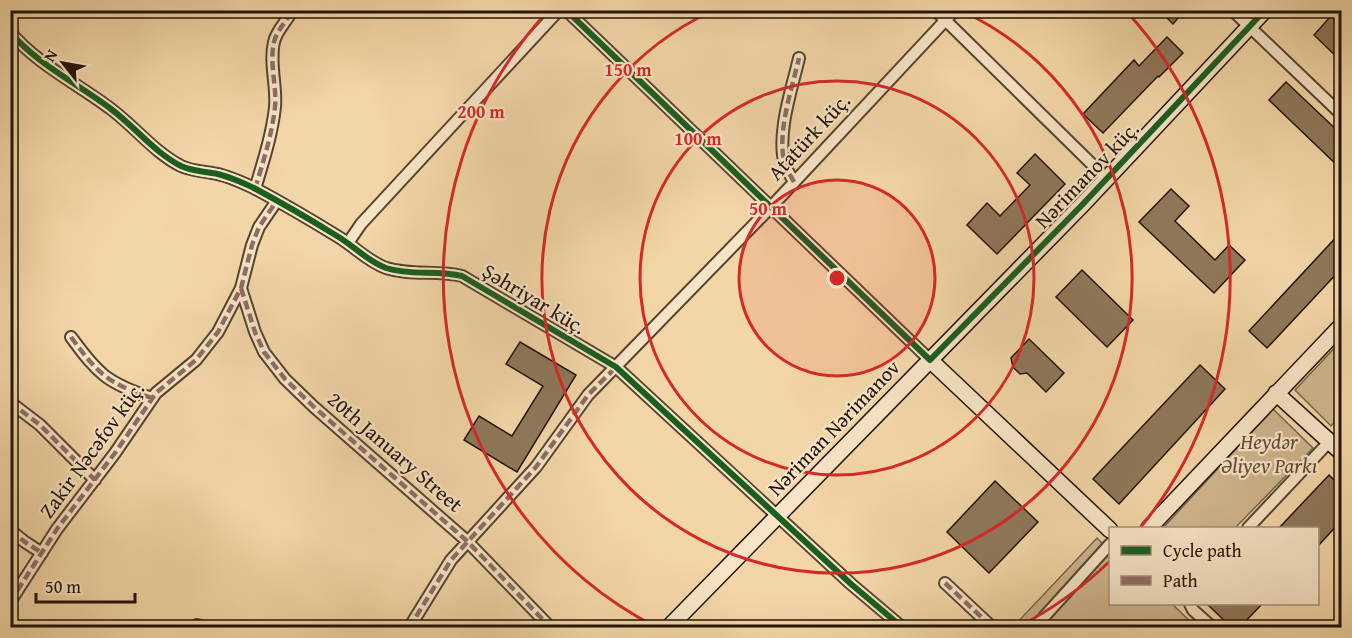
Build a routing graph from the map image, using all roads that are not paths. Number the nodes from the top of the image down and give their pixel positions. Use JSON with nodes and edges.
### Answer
{"nodes":[{"id":1,"x":292,"y":10,"type":"edge"},
{"id":2,"x":559,"y":10,"type":"edge"},
{"id":3,"x":566,"y":10,"type":"edge"},
{"id":4,"x":935,"y":10,"type":"edge"},
{"id":5,"x":955,"y":10,"type":"edge"},
{"id":6,"x":1232,"y":10,"type":"edge"},
{"id":7,"x":1265,"y":10,"type":"edge"},
{"id":8,"x":945,"y":21,"type":"junction"},
{"id":9,"x":1250,"y":27,"type":"junction"},
{"id":10,"x":12,"y":39,"type":"edge"},
{"id":11,"x":799,"y":58,"type":"dead end"},
{"id":12,"x":1341,"y":115,"type":"edge"},
{"id":13,"x":1107,"y":179,"type":"junction"},
{"id":14,"x":794,"y":182,"type":"junction"},
{"id":15,"x":255,"y":189,"type":"junction"},
{"id":16,"x":276,"y":202,"type":"junction"},
{"id":17,"x":771,"y":207,"type":"junction"},
{"id":18,"x":348,"y":243,"type":"junction"},
{"id":19,"x":241,"y":288,"type":"junction"},
{"id":20,"x":1341,"y":325,"type":"edge"},
{"id":21,"x":71,"y":337,"type":"dead end"},
{"id":22,"x":930,"y":360,"type":"junction"},
{"id":23,"x":616,"y":367,"type":"junction"},
{"id":24,"x":1276,"y":393,"type":"junction"},
{"id":25,"x":152,"y":398,"type":"junction"},
{"id":26,"x":10,"y":402,"type":"edge"},
{"id":27,"x":1329,"y":442,"type":"junction"},
{"id":28,"x":1341,"y":453,"type":"edge"},
{"id":29,"x":95,"y":480,"type":"junction"},
{"id":30,"x":777,"y":517,"type":"junction"},
{"id":31,"x":1150,"y":527,"type":"edge"},
{"id":32,"x":1249,"y":527,"type":"edge"},
{"id":33,"x":1109,"y":529,"type":"edge"},
{"id":34,"x":10,"y":530,"type":"edge"},
{"id":35,"x":467,"y":541,"type":"junction"},
{"id":36,"x":1109,"y":545,"type":"edge"},
{"id":37,"x":42,"y":553,"type":"junction"},
{"id":38,"x":945,"y":583,"type":"dead end"},
{"id":39,"x":10,"y":602,"type":"edge"},
{"id":40,"x":1190,"y":606,"type":"edge"},
{"id":41,"x":197,"y":625,"type":"dead end"},
{"id":42,"x":209,"y":627,"type":"edge"},
{"id":43,"x":409,"y":627,"type":"edge"},
{"id":44,"x":551,"y":627,"type":"edge"},
{"id":45,"x":668,"y":627,"type":"edge"},
{"id":46,"x":903,"y":627,"type":"edge"},
{"id":47,"x":993,"y":627,"type":"edge"},
{"id":48,"x":1034,"y":627,"type":"edge"},
{"id":49,"x":1213,"y":627,"type":"edge"}],
"edges":[{"from":1,"to":15,"type":"street"},
{"from":2,"to":18,"type":"street"},
{"from":3,"to":17,"type":"street"},
{"from":4,"to":8,"type":"street"},
{"from":5,"to":8,"type":"street","name":"Atatürk küç."},
{"from":6,"to":9,"type":"street"},
{"from":7,"to":9,"type":"main road","name":"Nərimanov küç."},
{"from":8,"to":13,"type":"street"},
{"from":8,"to":14,"type":"street","name":"Atatürk küç."},
{"from":9,"to":12,"type":"street"},
{"from":9,"to":13,"type":"main road","name":"Nərimanov küç."},
{"from":10,"to":15,"type":"street","name":"Şəhriyar küç."},
{"from":11,"to":14,"type":"street"},
{"from":13,"to":22,"type":"main road","name":"Nərimanov küç."},
{"from":14,"to":17,"type":"street","name":"Atatürk küç."},
{"from":15,"to":16,"type":"street","name":"Şəhriyar küç."},
{"from":16,"to":18,"type":"street","name":"Şəhriyar küç."},
{"from":16,"to":19,"type":"street","name":"Zakir Nəcəfov küç."},
{"from":17,"to":22,"type":"street"},
{"from":17,"to":23,"type":"street","name":"Atatürk küç."},
{"from":18,"to":23,"type":"street","name":"Şəhriyar küç."},
{"from":19,"to":25,"type":"street","name":"Zakir Nəcəfov küç."},
{"from":19,"to":35,"type":"street","name":"20th January Street"},
{"from":20,"to":24,"type":"main road"},
{"from":21,"to":25,"type":"street"},
{"from":22,"to":30,"type":"main road","name":"Nəriman Nərimanov"},
{"from":22,"to":33,"type":"main road"},
{"from":23,"to":30,"type":"street","name":"Şəhriyar küç."},
{"from":23,"to":35,"type":"street","name":"Atatürk küç."},
{"from":24,"to":27,"type":"main road"},
{"from":24,"to":31,"type":"main road"},
{"from":25,"to":29,"type":"street","name":"Zakir Nəcəfov küç."},
{"from":26,"to":29,"type":"street"},
{"from":27,"to":28,"type":"main road"},
{"from":27,"to":32,"type":"street"},
{"from":29,"to":37,"type":"street","name":"Zakir Nəcəfov küç."},
{"from":30,"to":45,"type":"main road","name":"Nəriman Nərimanov"},
{"from":30,"to":46,"type":"street","name":"Şəhriyar küç."},
{"from":34,"to":37,"type":"street"},
{"from":35,"to":43,"type":"street","name":"Atatürk küç."},
{"from":35,"to":44,"type":"street","name":"20th January Street"},
{"from":36,"to":48,"type":"street"},
{"from":37,"to":39,"type":"street","name":"Zakir Nəcəfov küç."},
{"from":38,"to":47,"type":"street"},
{"from":40,"to":49,"type":"street"},
{"from":41,"to":42,"type":"street"}]}
